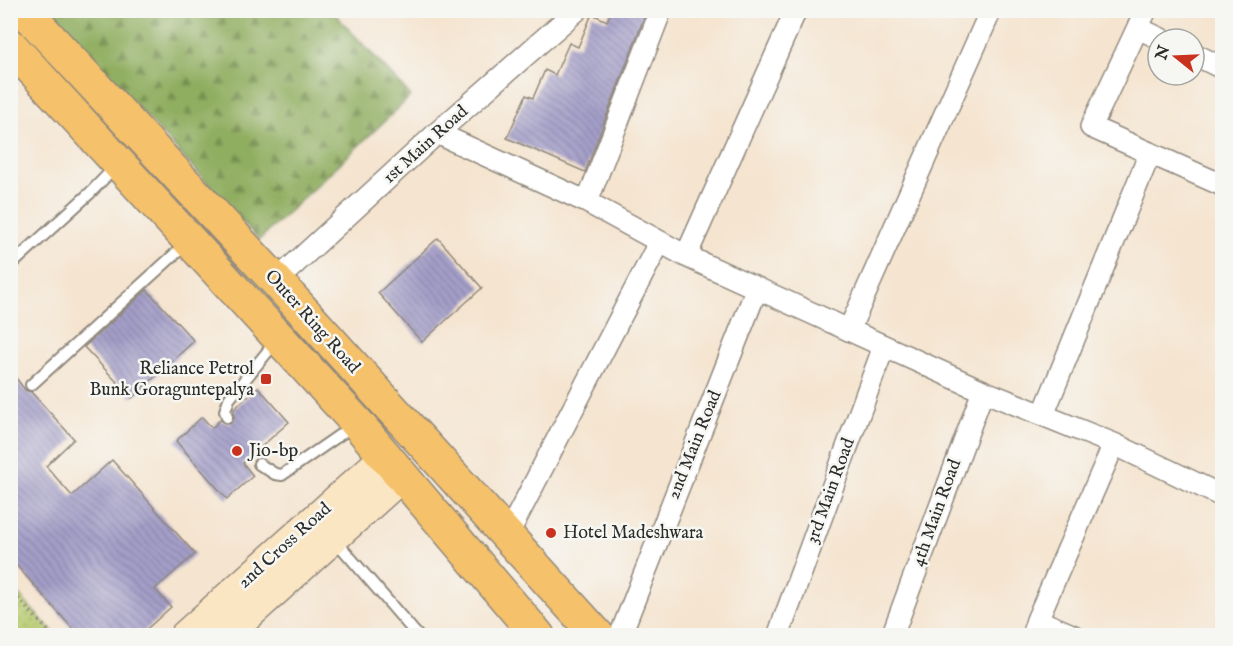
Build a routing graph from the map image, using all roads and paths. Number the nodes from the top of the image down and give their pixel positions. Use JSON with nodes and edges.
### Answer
{"nodes":[{"id":1,"x":24,"y":10,"type":"edge"},
{"id":2,"x":576,"y":10,"type":"edge"},
{"id":3,"x":661,"y":10,"type":"edge"},
{"id":4,"x":796,"y":10,"type":"edge"},
{"id":5,"x":991,"y":10,"type":"edge"},
{"id":6,"x":1142,"y":19,"type":"edge"},
{"id":7,"x":10,"y":45,"type":"edge"},
{"id":8,"x":1206,"y":60,"type":"edge"},
{"id":9,"x":1222,"y":68,"type":"edge"},
{"id":10,"x":437,"y":133,"type":"junction"},
{"id":11,"x":1150,"y":153,"type":"junction"},
{"id":12,"x":120,"y":163,"type":"junction"},
{"id":13,"x":1222,"y":185,"type":"edge"},
{"id":14,"x":587,"y":202,"type":"junction"},
{"id":15,"x":191,"y":240,"type":"junction"},
{"id":16,"x":659,"y":243,"type":"junction"},
{"id":17,"x":686,"y":256,"type":"junction"},
{"id":18,"x":10,"y":266,"type":"edge"},
{"id":19,"x":276,"y":281,"type":"junction"},
{"id":20,"x":757,"y":288,"type":"junction"},
{"id":21,"x":849,"y":330,"type":"junction"},
{"id":22,"x":280,"y":337,"type":"junction"},
{"id":23,"x":884,"y":346,"type":"junction"},
{"id":24,"x":31,"y":385,"type":"dead end"},
{"id":25,"x":983,"y":391,"type":"junction"},
{"id":26,"x":1043,"y":415,"type":"junction"},
{"id":27,"x":227,"y":417,"type":"dead end"},
{"id":28,"x":357,"y":423,"type":"junction"},
{"id":29,"x":1114,"y":444,"type":"junction"},
{"id":30,"x":259,"y":464,"type":"dead end"},
{"id":31,"x":394,"y":466,"type":"junction"},
{"id":32,"x":1222,"y":496,"type":"edge"},
{"id":33,"x":507,"y":536,"type":"junction"},
{"id":34,"x":333,"y":537,"type":"junction"},
{"id":35,"x":10,"y":590,"type":"edge"},
{"id":36,"x":1034,"y":628,"type":"edge"},
{"id":37,"x":53,"y":636,"type":"edge"},
{"id":38,"x":185,"y":636,"type":"edge"},
{"id":39,"x":225,"y":636,"type":"edge"},
{"id":40,"x":418,"y":636,"type":"edge"},
{"id":41,"x":538,"y":636,"type":"edge"},
{"id":42,"x":598,"y":636,"type":"edge"},
{"id":43,"x":620,"y":636,"type":"edge"},
{"id":44,"x":778,"y":636,"type":"edge"},
{"id":45,"x":891,"y":636,"type":"edge"},
{"id":46,"x":1074,"y":636,"type":"edge"}],
"edges":[{"from":1,"to":19,"type":"highway","name":"Outer Ring Road"},
{"from":2,"to":10,"type":"street","name":"1st Main Road"},
{"from":3,"to":14,"type":"street"},
{"from":4,"to":17,"type":"street"},
{"from":5,"to":21,"type":"street"},
{"from":6,"to":11,"type":"street"},
{"from":7,"to":12,"type":"highway","name":"Outer Ring Road"},
{"from":8,"to":9,"type":"street"},
{"from":10,"to":14,"type":"street"},
{"from":10,"to":19,"type":"street","name":"1st Main Road"},
{"from":11,"to":13,"type":"street"},
{"from":11,"to":26,"type":"street"},
{"from":12,"to":15,"type":"highway","name":"Outer Ring Road"},
{"from":12,"to":18,"type":"lane"},
{"from":14,"to":16,"type":"street"},
{"from":15,"to":22,"type":"highway","name":"Outer Ring Road"},
{"from":15,"to":24,"type":"lane"},
{"from":16,"to":17,"type":"street"},
{"from":16,"to":33,"type":"street"},
{"from":17,"to":20,"type":"street"},
{"from":19,"to":33,"type":"highway","name":"Outer Ring Road"},
{"from":20,"to":21,"type":"street"},
{"from":20,"to":43,"type":"street","name":"2nd Main Road"},
{"from":21,"to":23,"type":"street"},
{"from":22,"to":27,"type":"lane"},
{"from":22,"to":28,"type":"highway","name":"Outer Ring Road"},
{"from":23,"to":25,"type":"street"},
{"from":23,"to":44,"type":"street","name":"3rd Main Road"},
{"from":25,"to":26,"type":"street"},
{"from":25,"to":45,"type":"street","name":"4th Main Road"},
{"from":26,"to":29,"type":"street"},
{"from":28,"to":30,"type":"lane"},
{"from":28,"to":31,"type":"highway","name":"Outer Ring Road"},
{"from":29,"to":32,"type":"street"},
{"from":29,"to":36,"type":"street"},
{"from":31,"to":34,"type":"street","name":"2nd Cross Road"},
{"from":31,"to":38,"type":"street","name":"2nd Cross Road"},
{"from":31,"to":41,"type":"highway","name":"Outer Ring Road"},
{"from":33,"to":42,"type":"highway","name":"Outer Ring Road"},
{"from":34,"to":39,"type":"street","name":"2nd Cross Road"},
{"from":34,"to":40,"type":"lane"},
{"from":35,"to":37,"type":"path"},
{"from":36,"to":46,"type":"street"}]}
